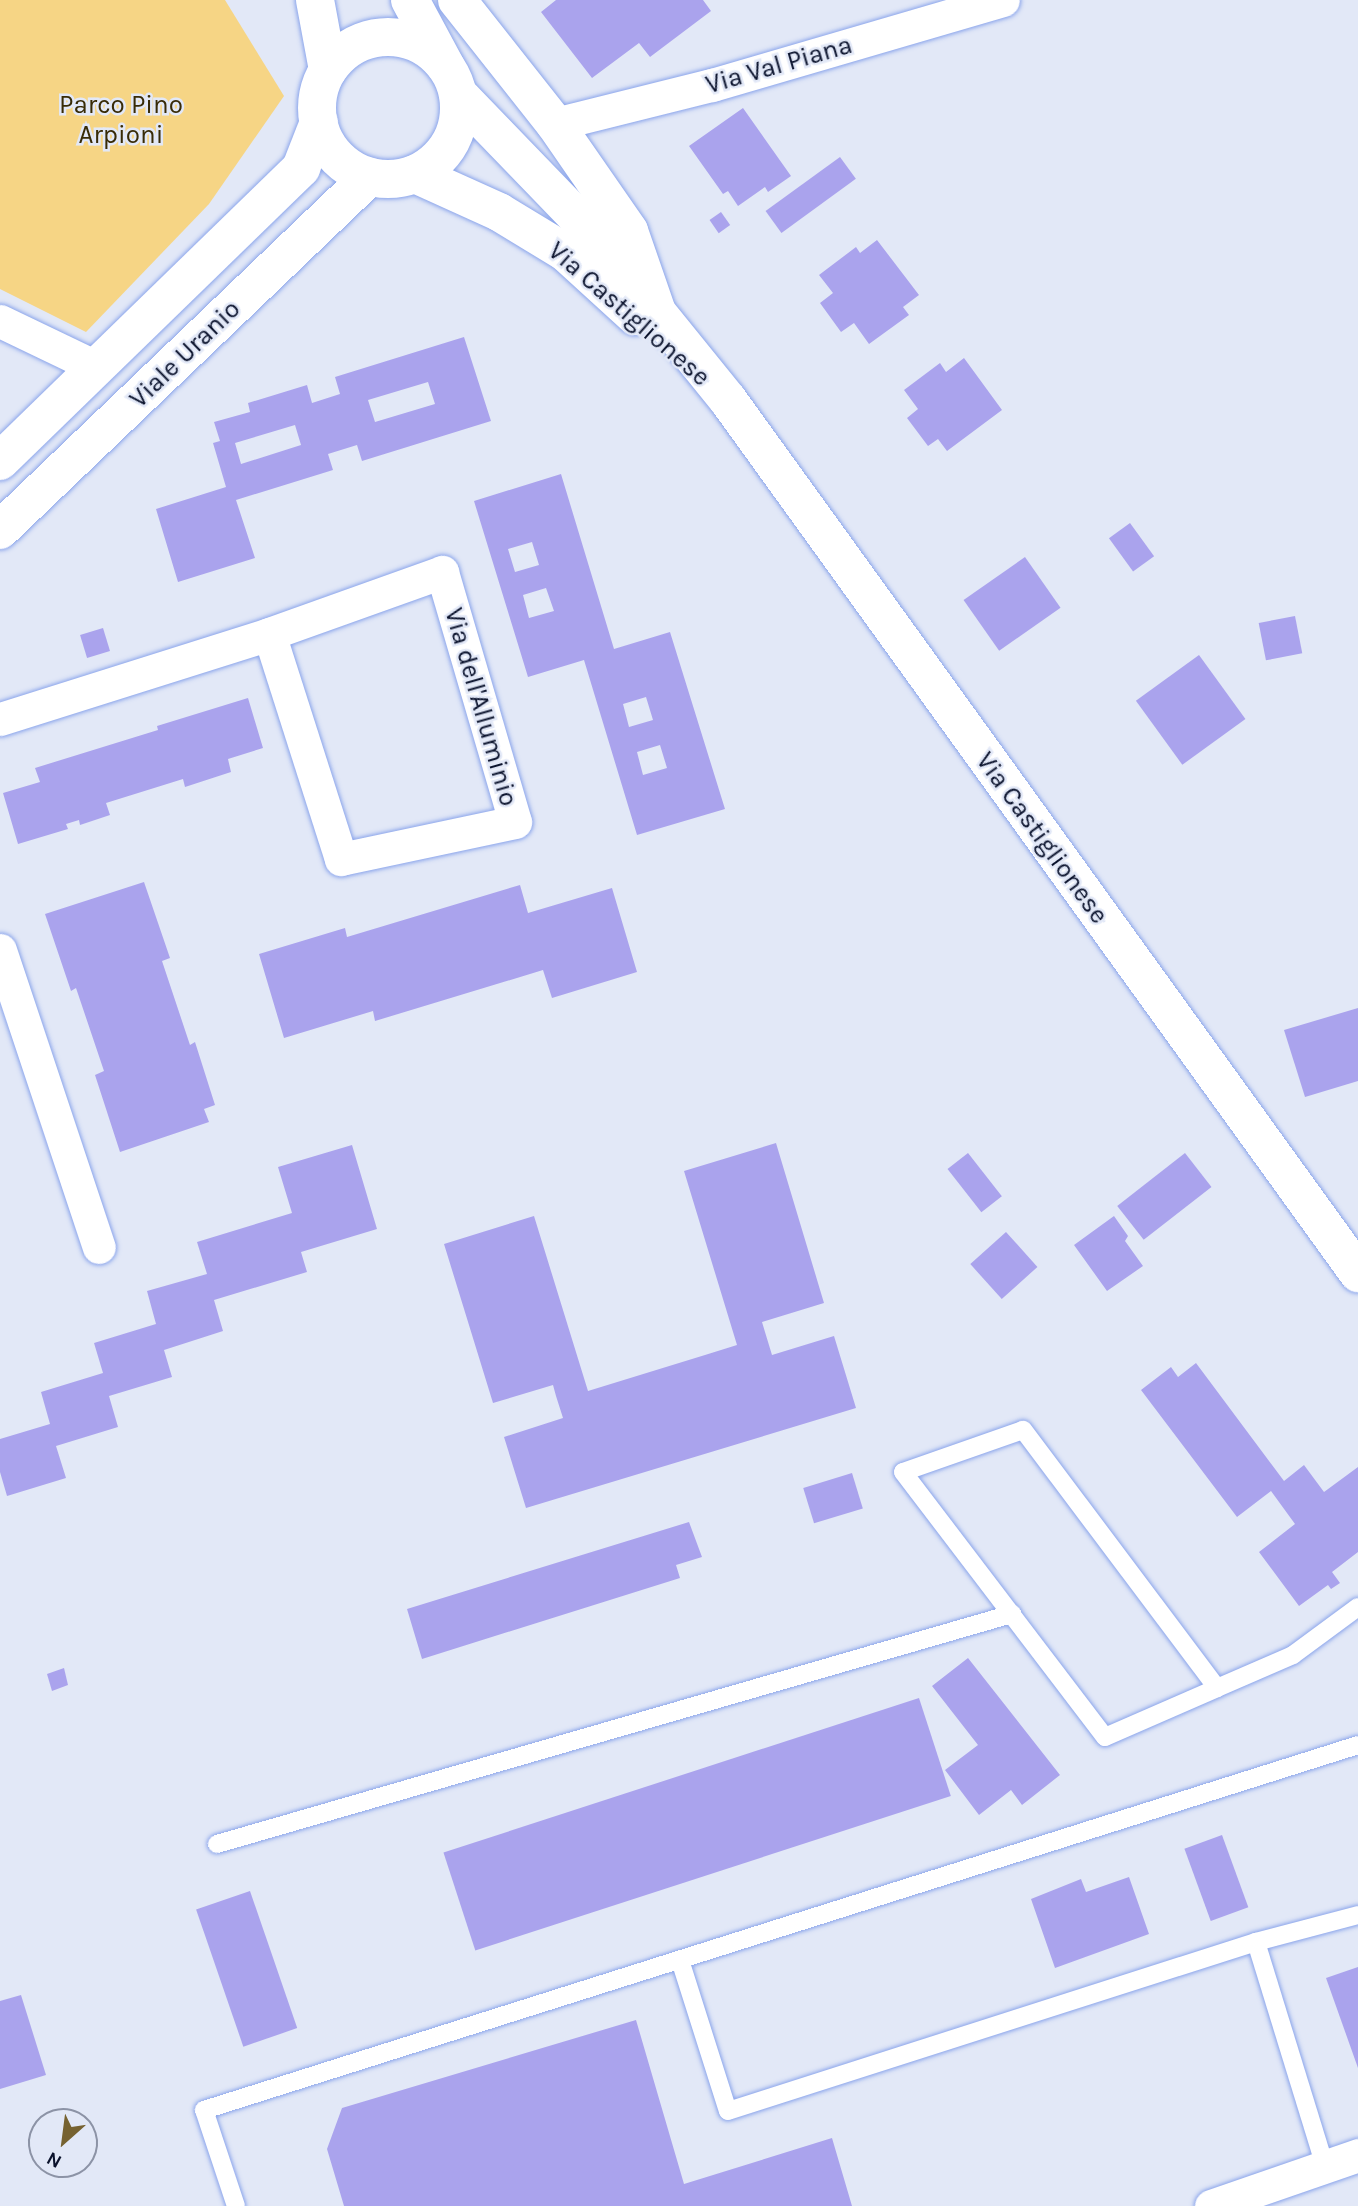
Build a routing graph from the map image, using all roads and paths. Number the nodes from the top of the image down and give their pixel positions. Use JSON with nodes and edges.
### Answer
{"nodes":[{"id":1,"x":315,"y":0,"type":"edge"},
{"id":2,"x":410,"y":0,"type":"edge"},
{"id":3,"x":457,"y":0,"type":"edge"},
{"id":4,"x":1003,"y":0,"type":"edge"},
{"id":5,"x":328,"y":69,"type":"junction"},
{"id":6,"x":452,"y":80,"type":"junction"},
{"id":7,"x":319,"y":122,"type":"junction"},
{"id":8,"x":555,"y":124,"type":"junction"},
{"id":9,"x":415,"y":174,"type":"junction"},
{"id":10,"x":369,"y":177,"type":"junction"},
{"id":11,"x":658,"y":314,"type":"junction"},
{"id":12,"x":0,"y":321,"type":"edge"},
{"id":13,"x":94,"y":366,"type":"junction"},
{"id":14,"x":728,"y":400,"type":"junction"},
{"id":15,"x":0,"y":461,"type":"edge"},
{"id":16,"x":0,"y":530,"type":"edge"},
{"id":17,"x":269,"y":634,"type":"junction"},
{"id":18,"x":0,"y":719,"type":"edge"},
{"id":19,"x":0,"y":950,"type":"edge"},
{"id":20,"x":99,"y":1247,"type":"dead end"},
{"id":21,"x":1358,"y":1273,"type":"edge"},
{"id":22,"x":1358,"y":1607,"type":"edge"},
{"id":23,"x":1012,"y":1614,"type":"junction"},
{"id":24,"x":1217,"y":1688,"type":"junction"},
{"id":25,"x":1358,"y":1745,"type":"edge"},
{"id":26,"x":217,"y":1844,"type":"dead end"},
{"id":27,"x":1358,"y":1915,"type":"edge"},
{"id":28,"x":1256,"y":1942,"type":"junction"},
{"id":29,"x":680,"y":1960,"type":"junction"},
{"id":30,"x":1358,"y":2155,"type":"edge"},
{"id":31,"x":1325,"y":2166,"type":"junction"},
{"id":32,"x":236,"y":2206,"type":"edge"},
{"id":33,"x":1211,"y":2206,"type":"edge"}],
"edges":[{"from":1,"to":5,"type":"main road"},
{"from":2,"to":6,"type":"main road","name":"Via Castiglionese"},
{"from":3,"to":8,"type":"main road","name":"Via Castiglionese"},
{"from":4,"to":8,"type":"street","name":"Via Val Piana"},
{"from":5,"to":6,"type":"main road","name":"Via Castiglionese"},
{"from":5,"to":7,"type":"main road"},
{"from":6,"to":9,"type":"main road"},
{"from":6,"to":11,"type":"main road","name":"Via Castiglionese"},
{"from":7,"to":10,"type":"main road"},
{"from":7,"to":13,"type":"main road","name":"Viale Uranio"},
{"from":8,"to":11,"type":"main road","name":"Via Castiglionese"},
{"from":9,"to":10,"type":"main road"},
{"from":9,"to":14,"type":"main road","name":"Via Castiglionese"},
{"from":10,"to":16,"type":"main road","name":"Viale Uranio"},
{"from":11,"to":14,"type":"main road","name":"Via Castiglionese"},
{"from":12,"to":13,"type":"street"},
{"from":13,"to":15,"type":"main road","name":"Viale Uranio"},
{"from":14,"to":21,"type":"main road","name":"Via Castiglionese"},
{"from":17,"to":17,"type":"street","name":"Via dell'Alluminio"},
{"from":17,"to":18,"type":"street","name":"Via dell'Alluminio"},
{"from":19,"to":20,"type":"street"},
{"from":22,"to":24,"type":"lane"},
{"from":23,"to":24,"type":"lane"},
{"from":23,"to":24,"type":"lane"},
{"from":23,"to":26,"type":"lane"},
{"from":25,"to":29,"type":"lane"},
{"from":27,"to":28,"type":"lane"},
{"from":28,"to":29,"type":"lane"},
{"from":28,"to":31,"type":"lane"},
{"from":29,"to":32,"type":"lane"},
{"from":30,"to":31,"type":"street"},
{"from":31,"to":33,"type":"street"}]}
